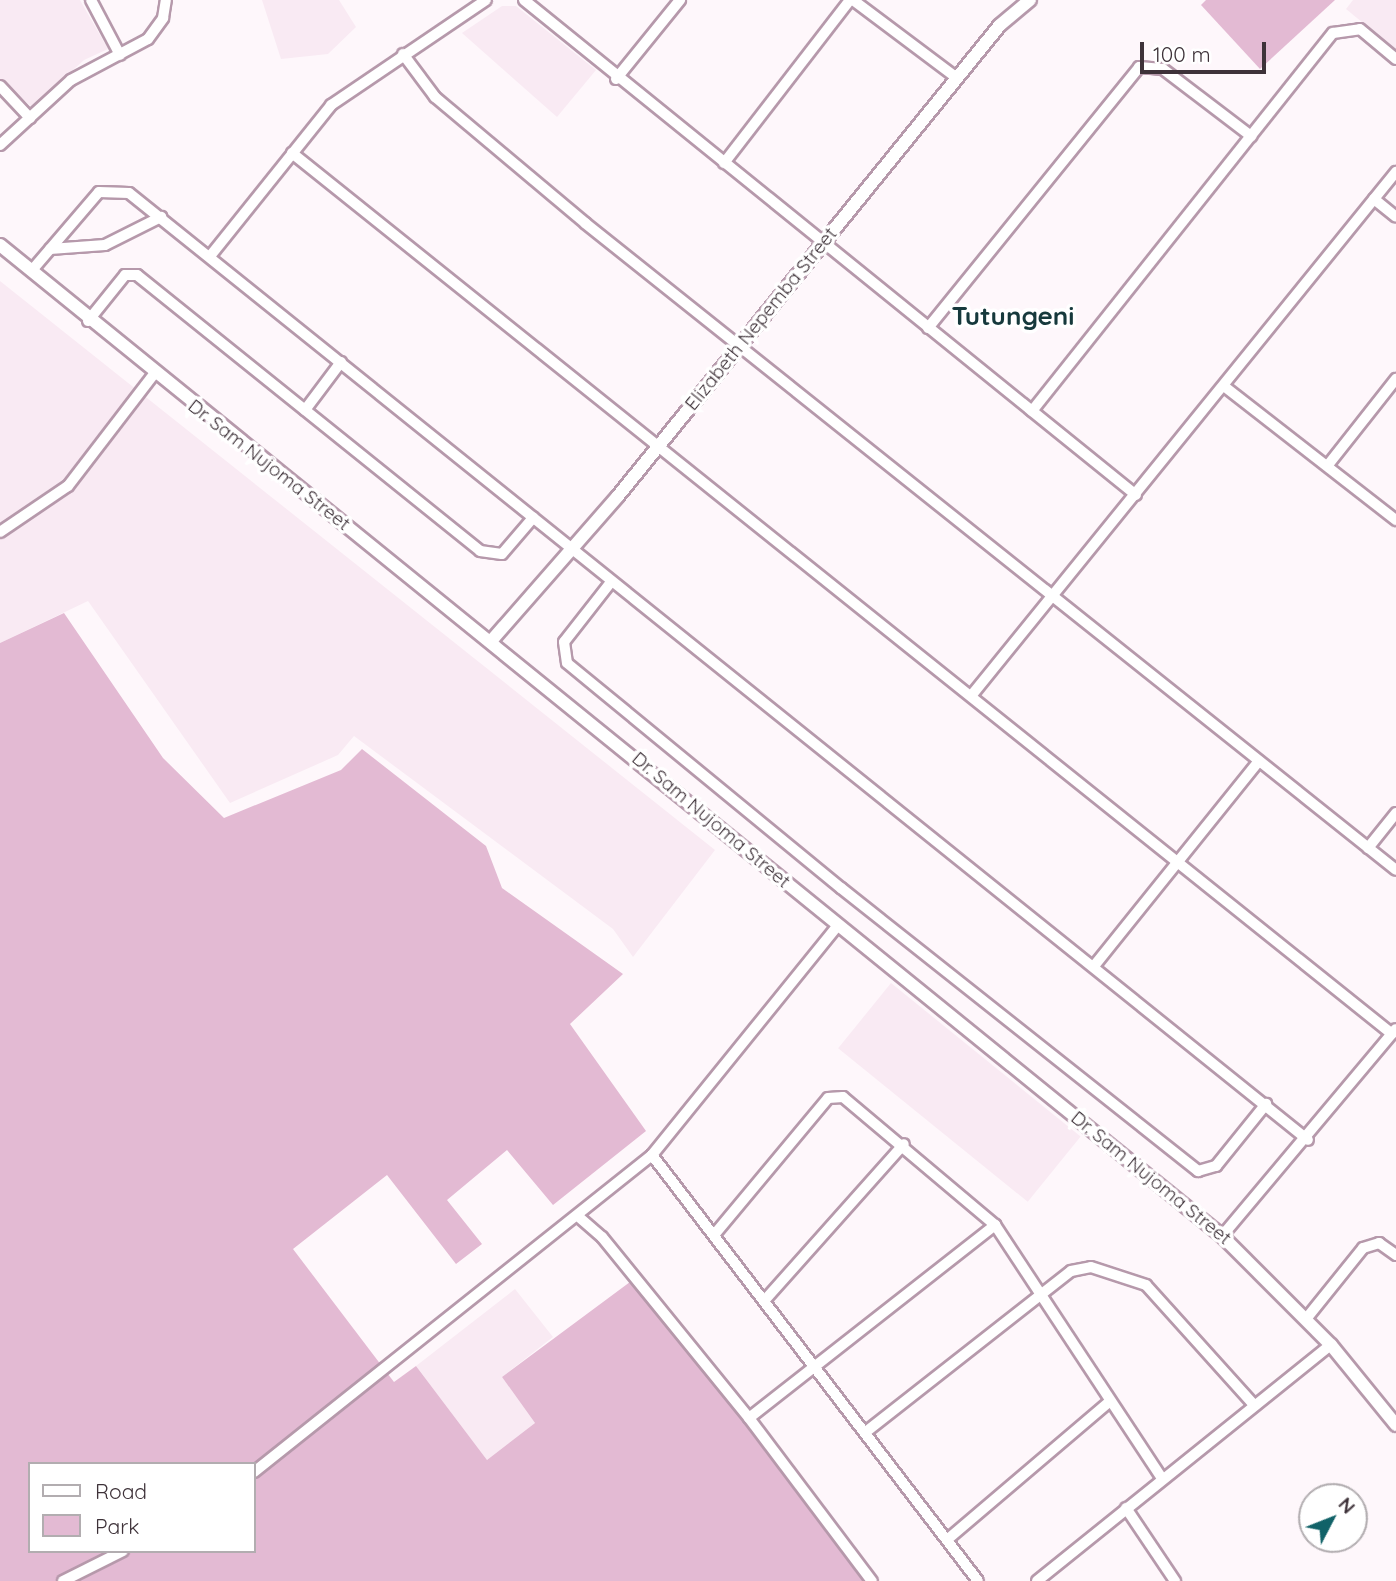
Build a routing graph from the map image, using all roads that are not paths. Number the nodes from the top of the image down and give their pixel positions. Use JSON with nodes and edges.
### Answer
{"nodes":[{"id":1,"x":91,"y":0,"type":"edge"},
{"id":2,"x":166,"y":0,"type":"edge"},
{"id":3,"x":486,"y":0,"type":"edge"},
{"id":4,"x":524,"y":0,"type":"edge"},
{"id":5,"x":680,"y":0,"type":"edge"},
{"id":6,"x":852,"y":0,"type":"edge"},
{"id":7,"x":1030,"y":0,"type":"edge"},
{"id":8,"x":1018,"y":5,"type":"edge"},
{"id":9,"x":402,"y":54,"type":"junction"},
{"id":10,"x":120,"y":55,"type":"junction"},
{"id":11,"x":1396,"y":59,"type":"edge"},
{"id":12,"x":957,"y":78,"type":"junction"},
{"id":13,"x":616,"y":79,"type":"junction"},
{"id":14,"x":0,"y":86,"type":"edge"},
{"id":15,"x":30,"y":118,"type":"junction"},
{"id":16,"x":1251,"y":136,"type":"junction"},
{"id":17,"x":0,"y":145,"type":"edge"},
{"id":18,"x":292,"y":153,"type":"junction"},
{"id":19,"x":724,"y":163,"type":"junction"},
{"id":20,"x":1396,"y":172,"type":"edge"},
{"id":21,"x":1374,"y":199,"type":"junction"},
{"id":22,"x":161,"y":217,"type":"junction"},
{"id":23,"x":1396,"y":217,"type":"edge"},
{"id":24,"x":823,"y":242,"type":"junction"},
{"id":25,"x":0,"y":245,"type":"edge"},
{"id":26,"x":50,"y":249,"type":"junction"},
{"id":27,"x":211,"y":255,"type":"junction"},
{"id":28,"x":33,"y":269,"type":"junction"},
{"id":29,"x":88,"y":321,"type":"junction"},
{"id":30,"x":928,"y":328,"type":"junction"},
{"id":31,"x":741,"y":343,"type":"junction"},
{"id":32,"x":341,"y":362,"type":"junction"},
{"id":33,"x":154,"y":374,"type":"junction"},
{"id":34,"x":1396,"y":379,"type":"edge"},
{"id":35,"x":1225,"y":387,"type":"junction"},
{"id":36,"x":305,"y":410,"type":"junction"},
{"id":37,"x":1032,"y":411,"type":"junction"},
{"id":38,"x":659,"y":446,"type":"junction"},
{"id":39,"x":1328,"y":465,"type":"junction"},
{"id":40,"x":1136,"y":495,"type":"junction"},
{"id":41,"x":533,"y":518,"type":"junction"},
{"id":42,"x":1396,"y":520,"type":"edge"},
{"id":43,"x":0,"y":532,"type":"edge"},
{"id":44,"x":571,"y":550,"type":"junction"},
{"id":45,"x":611,"y":582,"type":"junction"},
{"id":46,"x":1052,"y":595,"type":"junction"},
{"id":47,"x":492,"y":640,"type":"junction"},
{"id":48,"x":971,"y":696,"type":"junction"},
{"id":49,"x":1259,"y":761,"type":"junction"},
{"id":50,"x":1396,"y":813,"type":"edge"},
{"id":51,"x":1368,"y":848,"type":"junction"},
{"id":52,"x":1177,"y":863,"type":"junction"},
{"id":53,"x":1396,"y":870,"type":"edge"},
{"id":54,"x":838,"y":925,"type":"junction"},
{"id":55,"x":1094,"y":966,"type":"junction"},
{"id":56,"x":1394,"y":1032,"type":"edge"},
{"id":57,"x":1266,"y":1104,"type":"junction"},
{"id":58,"x":1308,"y":1140,"type":"junction"},
{"id":59,"x":904,"y":1144,"type":"junction"},
{"id":60,"x":652,"y":1154,"type":"junction"},
{"id":61,"x":580,"y":1218,"type":"junction"},
{"id":62,"x":995,"y":1226,"type":"junction"},
{"id":63,"x":715,"y":1235,"type":"junction"},
{"id":64,"x":1222,"y":1236,"type":"junction"},
{"id":65,"x":1396,"y":1255,"type":"edge"},
{"id":66,"x":1042,"y":1293,"type":"junction"},
{"id":67,"x":764,"y":1301,"type":"junction"},
{"id":68,"x":1307,"y":1319,"type":"junction"},
{"id":69,"x":1331,"y":1345,"type":"junction"},
{"id":70,"x":814,"y":1366,"type":"junction"},
{"id":71,"x":1110,"y":1401,"type":"junction"},
{"id":72,"x":1254,"y":1405,"type":"junction"},
{"id":73,"x":749,"y":1418,"type":"junction"},
{"id":74,"x":1396,"y":1425,"type":"edge"},
{"id":75,"x":867,"y":1432,"type":"junction"},
{"id":76,"x":256,"y":1470,"type":"edge"},
{"id":77,"x":1162,"y":1478,"type":"junction"},
{"id":78,"x":1126,"y":1508,"type":"junction"},
{"id":79,"x":948,"y":1539,"type":"junction"},
{"id":80,"x":119,"y":1553,"type":"edge"},
{"id":81,"x":63,"y":1581,"type":"edge"},
{"id":82,"x":872,"y":1581,"type":"edge"},
{"id":83,"x":978,"y":1581,"type":"edge"},
{"id":84,"x":1037,"y":1581,"type":"edge"},
{"id":85,"x":1175,"y":1581,"type":"edge"}],
"edges":[{"from":1,"to":10,"type":"street"},
{"from":2,"to":10,"type":"street"},
{"from":3,"to":9,"type":"street"},
{"from":4,"to":13,"type":"street"},
{"from":5,"to":13,"type":"street"},
{"from":6,"to":12,"type":"street"},
{"from":6,"to":19,"type":"street"},
{"from":7,"to":8,"type":"street","name":"Elizabeth Nepemba Street"},
{"from":8,"to":12,"type":"street","name":"Elizabeth Nepemba Street"},
{"from":9,"to":18,"type":"street"},
{"from":9,"to":31,"type":"street"},
{"from":10,"to":15,"type":"street"},
{"from":11,"to":16,"type":"street"},
{"from":12,"to":24,"type":"street","name":"Elizabeth Nepemba Street"},
{"from":13,"to":19,"type":"street"},
{"from":14,"to":15,"type":"street"},
{"from":15,"to":17,"type":"street"},
{"from":16,"to":30,"type":"street"},
{"from":16,"to":37,"type":"street"},
{"from":18,"to":27,"type":"street"},
{"from":18,"to":38,"type":"street"},
{"from":19,"to":24,"type":"street"},
{"from":20,"to":21,"type":"street"},
{"from":21,"to":23,"type":"street"},
{"from":21,"to":35,"type":"street"},
{"from":22,"to":26,"type":"street"},
{"from":22,"to":26,"type":"street"},
{"from":22,"to":27,"type":"street"},
{"from":24,"to":30,"type":"street"},
{"from":24,"to":31,"type":"street","name":"Elizabeth Nepemba Street"},
{"from":25,"to":28,"type":"street","name":"Dr. Sam Nujoma Street"},
{"from":26,"to":28,"type":"street"},
{"from":27,"to":32,"type":"street"},
{"from":28,"to":29,"type":"street","name":"Dr. Sam Nujoma Street"},
{"from":29,"to":33,"type":"street","name":"Dr. Sam Nujoma Street"},
{"from":29,"to":36,"type":"street"},
{"from":30,"to":37,"type":"street"},
{"from":31,"to":38,"type":"street","name":"Elizabeth Nepemba Street"},
{"from":31,"to":46,"type":"street"},
{"from":32,"to":36,"type":"street"},
{"from":32,"to":41,"type":"street"},
{"from":33,"to":43,"type":"street"},
{"from":33,"to":47,"type":"street","name":"Dr. Sam Nujoma Street"},
{"from":34,"to":39,"type":"street"},
{"from":35,"to":39,"type":"street"},
{"from":35,"to":40,"type":"street"},
{"from":36,"to":41,"type":"street"},
{"from":37,"to":40,"type":"street"},
{"from":38,"to":44,"type":"street","name":"Elizabeth Nepemba Street"},
{"from":38,"to":48,"type":"street"},
{"from":39,"to":42,"type":"street"},
{"from":40,"to":46,"type":"street"},
{"from":41,"to":44,"type":"street"},
{"from":44,"to":45,"type":"street"},
{"from":44,"to":47,"type":"street","name":"Elizabeth Nepemba Street"},
{"from":45,"to":55,"type":"street"},
{"from":45,"to":57,"type":"street"},
{"from":46,"to":48,"type":"street"},
{"from":46,"to":49,"type":"street"},
{"from":47,"to":54,"type":"street","name":"Dr. Sam Nujoma Street"},
{"from":48,"to":52,"type":"street"},
{"from":49,"to":51,"type":"street"},
{"from":49,"to":52,"type":"street"},
{"from":50,"to":51,"type":"street"},
{"from":51,"to":53,"type":"street"},
{"from":52,"to":55,"type":"street"},
{"from":52,"to":56,"type":"street"},
{"from":54,"to":60,"type":"street"},
{"from":54,"to":64,"type":"street","name":"Dr. Sam Nujoma Street"},
{"from":55,"to":57,"type":"street"},
{"from":56,"to":58,"type":"street"},
{"from":57,"to":58,"type":"street"},
{"from":58,"to":64,"type":"street"},
{"from":59,"to":62,"type":"street"},
{"from":59,"to":63,"type":"street"},
{"from":59,"to":67,"type":"street"},
{"from":60,"to":61,"type":"street"},
{"from":60,"to":63,"type":"street"},
{"from":61,"to":73,"type":"street"},
{"from":61,"to":76,"type":"street"},
{"from":62,"to":66,"type":"street"},
{"from":62,"to":70,"type":"street"},
{"from":63,"to":67,"type":"street"},
{"from":64,"to":68,"type":"street","name":"Dr. Sam Nujoma Street"},
{"from":65,"to":68,"type":"street"},
{"from":66,"to":71,"type":"street"},
{"from":66,"to":72,"type":"street"},
{"from":66,"to":75,"type":"street"},
{"from":67,"to":70,"type":"street"},
{"from":68,"to":69,"type":"street","name":"Dr. Sam Nujoma Street"},
{"from":69,"to":72,"type":"street"},
{"from":69,"to":74,"type":"street","name":"Dr. Sam Nujoma Street"},
{"from":70,"to":73,"type":"street"},
{"from":70,"to":75,"type":"street"},
{"from":71,"to":77,"type":"street"},
{"from":71,"to":79,"type":"street"},
{"from":72,"to":77,"type":"street"},
{"from":73,"to":82,"type":"street"},
{"from":75,"to":79,"type":"street"},
{"from":77,"to":78,"type":"street"},
{"from":78,"to":84,"type":"street"},
{"from":78,"to":85,"type":"street"},
{"from":79,"to":83,"type":"street"},
{"from":80,"to":81,"type":"street"}]}
